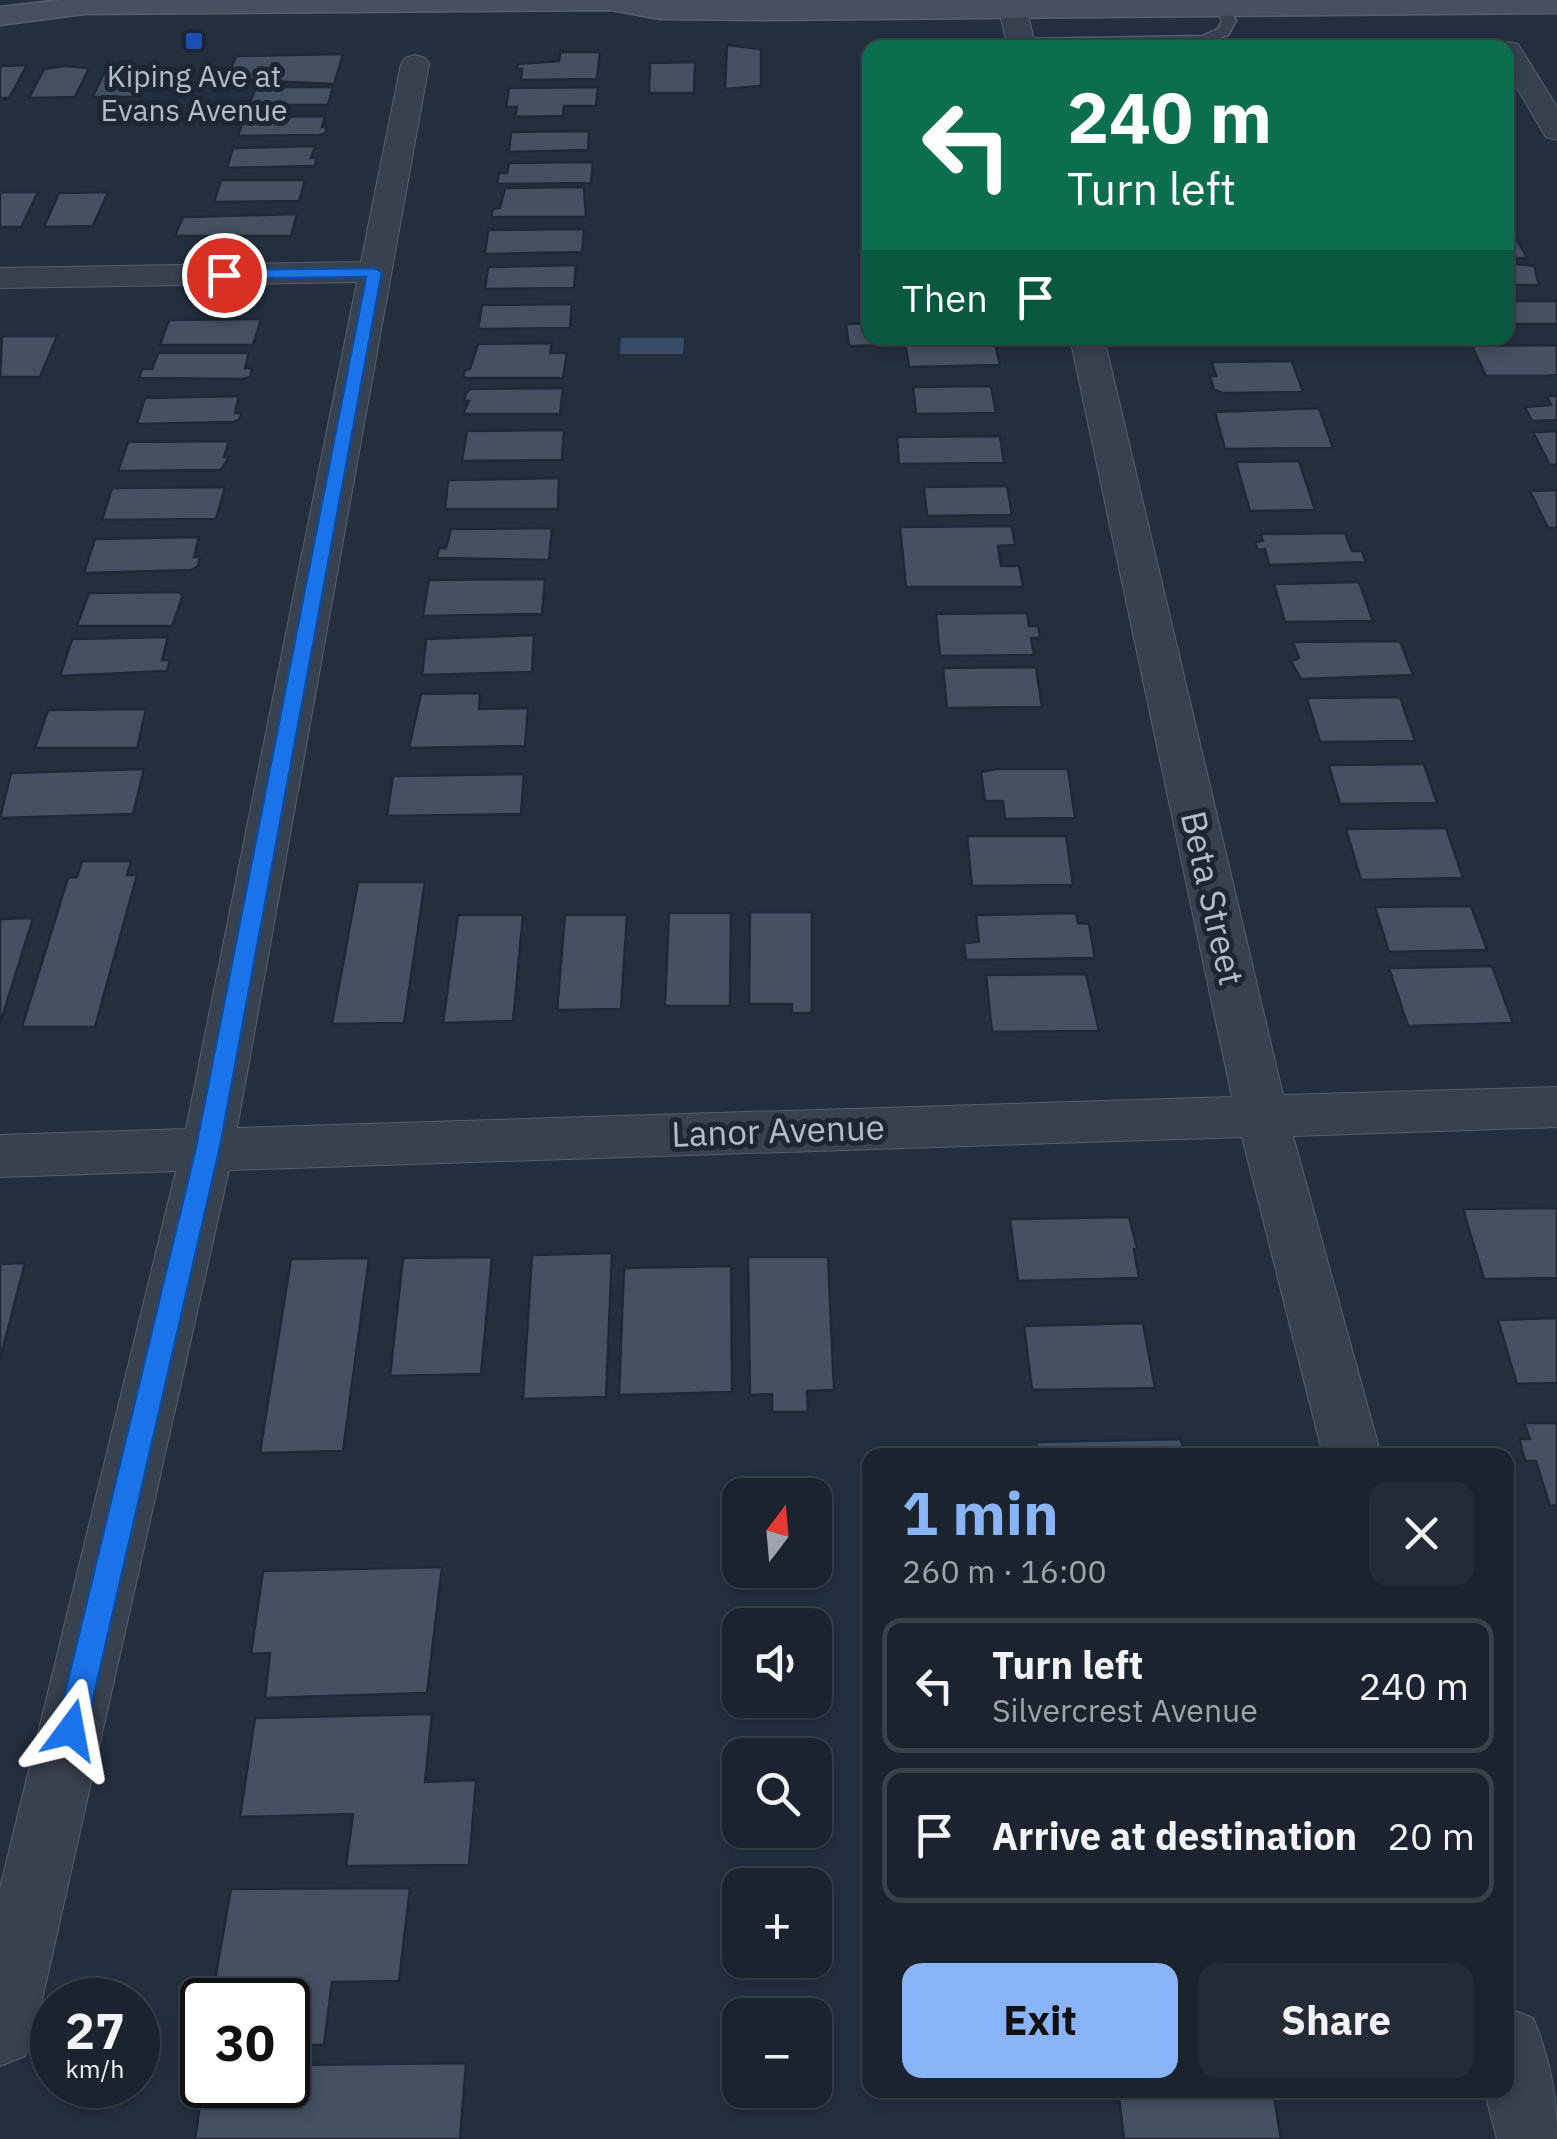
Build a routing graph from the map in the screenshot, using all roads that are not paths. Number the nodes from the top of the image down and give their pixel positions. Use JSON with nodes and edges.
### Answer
{"nodes":[{"id":1,"x":1327,"y":3,"type":"edge"},
{"id":2,"x":1222,"y":4,"type":"edge"},
{"id":3,"x":1557,"y":4,"type":"edge"},
{"id":4,"x":865,"y":5,"type":"edge"},
{"id":5,"x":1012,"y":5,"type":"edge"},
{"id":6,"x":1483,"y":5,"type":"junction"},
{"id":7,"x":763,"y":6,"type":"edge"},
{"id":8,"x":681,"y":7,"type":"edge"},
{"id":9,"x":268,"y":9,"type":"edge"},
{"id":10,"x":324,"y":9,"type":"edge"},
{"id":11,"x":14,"y":15,"type":"edge"},
{"id":12,"x":1021,"y":40,"type":"edge"},
{"id":13,"x":1204,"y":40,"type":"edge"},
{"id":14,"x":1502,"y":40,"type":"edge"},
{"id":15,"x":1514,"y":60,"type":"edge"},
{"id":16,"x":415,"y":64,"type":"dead end"},
{"id":17,"x":1557,"y":131,"type":"edge"},
{"id":18,"x":374,"y":272,"type":"junction"},
{"id":19,"x":0,"y":278,"type":"edge"},
{"id":20,"x":1089,"y":345,"type":"edge"},
{"id":21,"x":1557,"y":1108,"type":"edge"},
{"id":22,"x":1262,"y":1116,"type":"junction"},
{"id":23,"x":208,"y":1147,"type":"junction"},
{"id":24,"x":0,"y":1156,"type":"edge"},
{"id":25,"x":1350,"y":1448,"type":"edge"},
{"id":26,"x":0,"y":2031,"type":"edge"},
{"id":27,"x":1514,"y":2066,"type":"edge"},
{"id":28,"x":1533,"y":2139,"type":"edge"}],
"edges":[{"from":1,"to":2,"type":"main road"},
{"from":1,"to":6,"type":"main road"},
{"from":2,"to":5,"type":"main road"},
{"from":2,"to":13,"type":"lane"},
{"from":3,"to":6,"type":"main road"},
{"from":4,"to":5,"type":"main road"},
{"from":4,"to":7,"type":"main road"},
{"from":5,"to":12,"type":"street"},
{"from":6,"to":14,"type":"street"},
{"from":7,"to":8,"type":"main road"},
{"from":8,"to":10,"type":"main road"},
{"from":9,"to":10,"type":"main road"},
{"from":9,"to":11,"type":"main road"},
{"from":15,"to":17,"type":"street"},
{"from":16,"to":18,"type":"street"},
{"from":18,"to":19,"type":"street"},
{"from":18,"to":23,"type":"street"},
{"from":20,"to":22,"type":"street","name":"Beta Street"},
{"from":21,"to":22,"type":"street","name":"Lanor Avenue"},
{"from":22,"to":23,"type":"street","name":"Lanor Avenue"},
{"from":22,"to":25,"type":"street","name":"Beta Street"},
{"from":23,"to":24,"type":"street","name":"Lanor Avenue"},
{"from":23,"to":26,"type":"street"},
{"from":27,"to":28,"type":"street"}]}
